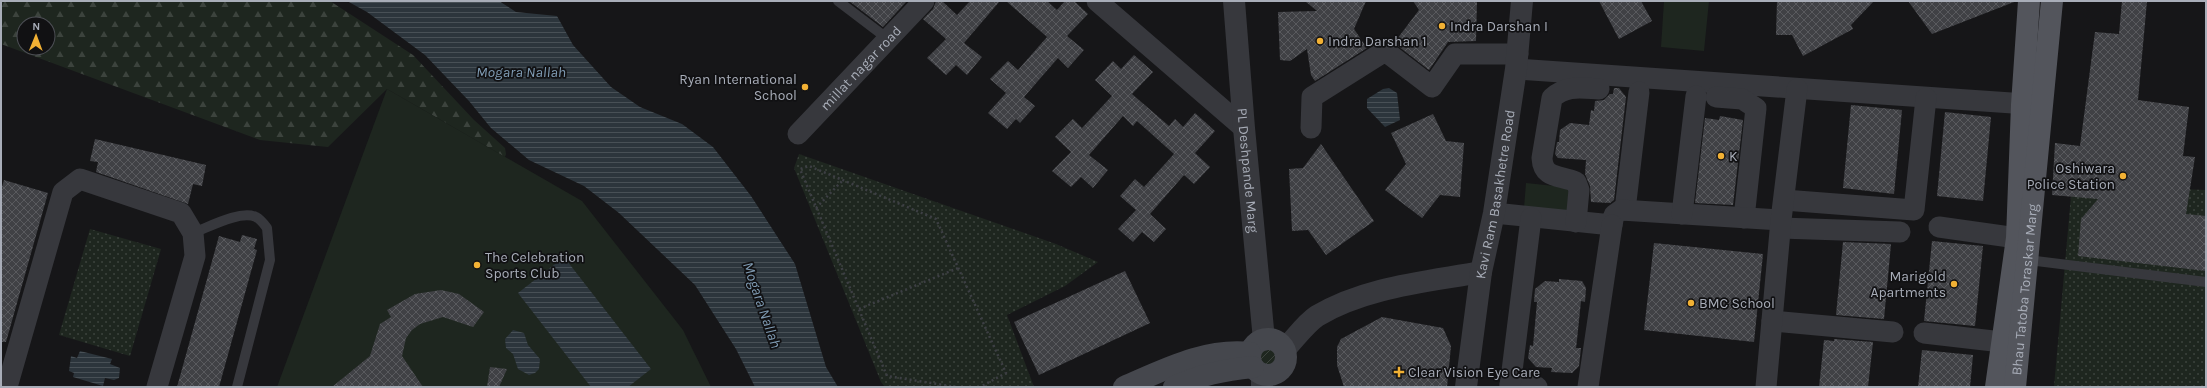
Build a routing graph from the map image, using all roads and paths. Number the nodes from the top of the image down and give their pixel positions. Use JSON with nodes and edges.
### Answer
{"nodes":[{"id":1,"x":838,"y":1,"type":"edge"},
{"id":2,"x":924,"y":1,"type":"edge"},
{"id":3,"x":1097,"y":1,"type":"edge"},
{"id":4,"x":1234,"y":1,"type":"edge"},
{"id":5,"x":1522,"y":1,"type":"edge"},
{"id":6,"x":2029,"y":1,"type":"edge"},
{"id":7,"x":2052,"y":1,"type":"edge"},
{"id":8,"x":888,"y":39,"type":"junction"},
{"id":9,"x":1517,"y":61,"type":"junction"},
{"id":10,"x":1797,"y":89,"type":"junction"},
{"id":11,"x":1639,"y":92,"type":"junction"},
{"id":12,"x":1696,"y":96,"type":"junction"},
{"id":13,"x":1926,"y":98,"type":"junction"},
{"id":14,"x":2032,"y":105,"type":"junction"},
{"id":15,"x":1244,"y":128,"type":"junction"},
{"id":16,"x":1311,"y":128,"type":"dead end"},
{"id":17,"x":798,"y":134,"type":"dead end"},
{"id":18,"x":843,"y":180,"type":"junction"},
{"id":19,"x":816,"y":208,"type":"junction"},
{"id":20,"x":1494,"y":213,"type":"junction"},
{"id":21,"x":1682,"y":214,"type":"junction"},
{"id":22,"x":1782,"y":216,"type":"junction"},
{"id":23,"x":1531,"y":218,"type":"junction"},
{"id":24,"x":1618,"y":218,"type":"junction"},
{"id":25,"x":1744,"y":218,"type":"junction"},
{"id":26,"x":1576,"y":222,"type":"junction"},
{"id":27,"x":1939,"y":227,"type":"dead end"},
{"id":28,"x":1900,"y":232,"type":"dead end"},
{"id":29,"x":193,"y":233,"type":"junction"},
{"id":30,"x":2017,"y":238,"type":"junction"},
{"id":31,"x":2028,"y":260,"type":"junction"},
{"id":32,"x":958,"y":268,"type":"junction"},
{"id":33,"x":1481,"y":272,"type":"junction"},
{"id":34,"x":2206,"y":282,"type":"edge"},
{"id":35,"x":859,"y":309,"type":"junction"},
{"id":36,"x":1772,"y":321,"type":"junction"},
{"id":37,"x":1893,"y":332,"type":"dead end"},
{"id":38,"x":1924,"y":333,"type":"dead end"},
{"id":39,"x":2002,"y":342,"type":"junction"},
{"id":40,"x":1285,"y":349,"type":"joint"},
{"id":41,"x":1268,"y":371,"type":"edge"},
{"id":42,"x":1510,"y":386,"type":"edge"},
{"id":43,"x":7,"y":387,"type":"edge"},
{"id":44,"x":157,"y":387,"type":"edge"},
{"id":45,"x":237,"y":387,"type":"edge"},
{"id":46,"x":956,"y":387,"type":"edge"},
{"id":47,"x":980,"y":387,"type":"edge"},
{"id":48,"x":1124,"y":387,"type":"edge"},
{"id":49,"x":1174,"y":387,"type":"edge"},
{"id":50,"x":1466,"y":387,"type":"edge"},
{"id":51,"x":1537,"y":387,"type":"edge"},
{"id":52,"x":1588,"y":387,"type":"edge"},
{"id":53,"x":1766,"y":387,"type":"edge"},
{"id":54,"x":1996,"y":387,"type":"edge"},
{"id":55,"x":2016,"y":387,"type":"edge"}],
"edges":[{"from":1,"to":8,"type":"lane"},
{"from":2,"to":8,"type":"street","name":"millat nagar road"},
{"from":3,"to":15,"type":"street"},
{"from":4,"to":15,"type":"street","name":"PL Deshpande Marg"},
{"from":5,"to":9,"type":"street","name":"Kavi Ram Basakhetre Road"},
{"from":6,"to":14,"type":"main road","name":"Bhau Tatoba Toraskar Marg"},
{"from":7,"to":14,"type":"main road","name":"Bhau Tatoba Toraskar Marg"},
{"from":8,"to":17,"type":"street","name":"millat nagar road"},
{"from":9,"to":10,"type":"street"},
{"from":9,"to":16,"type":"street"},
{"from":9,"to":20,"type":"street","name":"Kavi Ram Basakhetre Road"},
{"from":10,"to":13,"type":"street"},
{"from":10,"to":22,"type":"street"},
{"from":11,"to":12,"type":"street"},
{"from":11,"to":24,"type":"street"},
{"from":11,"to":26,"type":"street"},
{"from":12,"to":21,"type":"street"},
{"from":12,"to":25,"type":"street"},
{"from":13,"to":14,"type":"street"},
{"from":13,"to":22,"type":"street"},
{"from":14,"to":30,"type":"main road","name":"Bhau Tatoba Toraskar Marg"},
{"from":14,"to":31,"type":"main road","name":"Bhau Tatoba Toraskar Marg"},
{"from":15,"to":41,"type":"street","name":"PL Deshpande Marg"},
{"from":18,"to":19,"type":"path"},
{"from":18,"to":19,"type":"path"},
{"from":18,"to":32,"type":"path"},
{"from":19,"to":35,"type":"path"},
{"from":20,"to":23,"type":"street"},
{"from":20,"to":33,"type":"street","name":"Kavi Ram Basakhetre Road"},
{"from":21,"to":24,"type":"street"},
{"from":21,"to":25,"type":"street"},
{"from":22,"to":25,"type":"street"},
{"from":22,"to":28,"type":"street"},
{"from":22,"to":36,"type":"street"},
{"from":23,"to":26,"type":"street"},
{"from":23,"to":42,"type":"street"},
{"from":24,"to":26,"type":"street"},
{"from":24,"to":52,"type":"street"},
{"from":27,"to":30,"type":"street"},
{"from":29,"to":43,"type":"street"},
{"from":29,"to":44,"type":"street"},
{"from":29,"to":45,"type":"lane"},
{"from":30,"to":39,"type":"main road","name":"Bhau Tatoba Toraskar Marg"},
{"from":31,"to":34,"type":"lane"},
{"from":31,"to":55,"type":"main road","name":"Bhau Tatoba Toraskar Marg"},
{"from":32,"to":35,"type":"path"},
{"from":32,"to":47,"type":"path"},
{"from":33,"to":40,"type":"street"},
{"from":33,"to":50,"type":"street","name":"Kavi Ram Basakhetre Road"},
{"from":35,"to":46,"type":"path"},
{"from":36,"to":37,"type":"street"},
{"from":36,"to":53,"type":"street"},
{"from":38,"to":39,"type":"street"},
{"from":39,"to":54,"type":"main road","name":"Bhau Tatoba Toraskar Marg"},
{"from":40,"to":41,"type":"main road"},
{"from":41,"to":48,"type":"main road"},
{"from":41,"to":49,"type":"main road"},
{"from":42,"to":51,"type":"street"}]}
